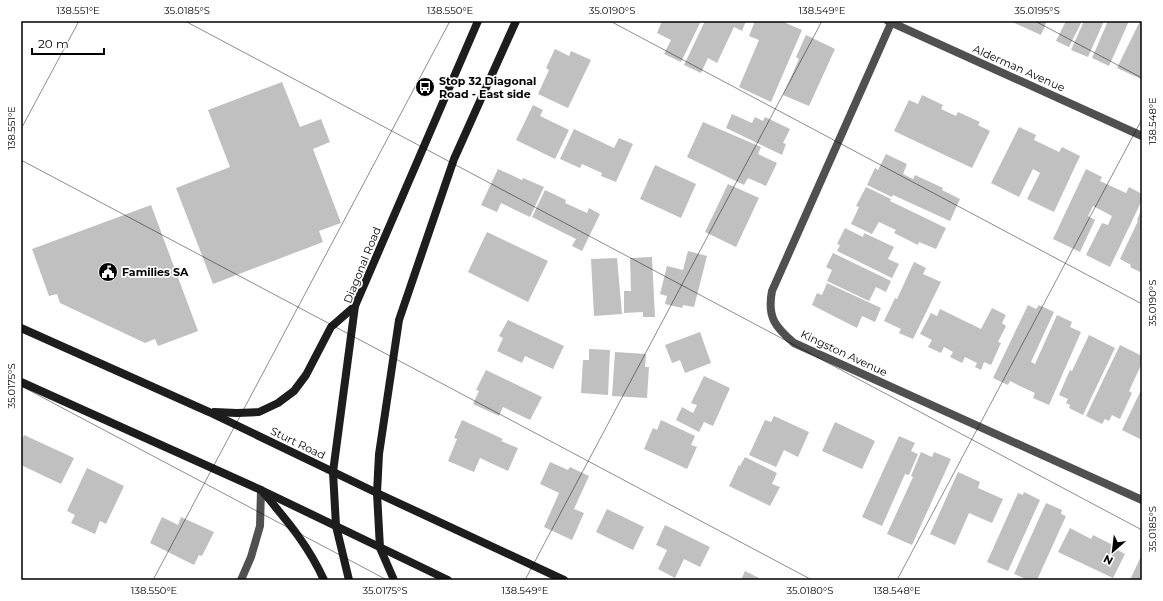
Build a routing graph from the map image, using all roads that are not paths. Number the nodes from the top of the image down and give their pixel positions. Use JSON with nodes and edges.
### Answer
{"nodes":[{"id":1,"x":478,"y":21,"type":"edge"},
{"id":2,"x":516,"y":21,"type":"edge"},
{"id":3,"x":890,"y":22,"type":"edge"},
{"id":4,"x":1142,"y":136,"type":"edge"},
{"id":5,"x":355,"y":306,"type":"junction"},
{"id":6,"x":21,"y":328,"type":"edge"},
{"id":7,"x":21,"y":382,"type":"edge"},
{"id":8,"x":209,"y":412,"type":"junction"},
{"id":9,"x":333,"y":472,"type":"junction"},
{"id":10,"x":261,"y":490,"type":"junction"},
{"id":11,"x":377,"y":493,"type":"junction"},
{"id":12,"x":1142,"y":500,"type":"edge"},
{"id":13,"x":336,"y":526,"type":"junction"},
{"id":14,"x":380,"y":548,"type":"junction"},
{"id":15,"x":241,"y":580,"type":"edge"},
{"id":16,"x":324,"y":580,"type":"edge"},
{"id":17,"x":349,"y":580,"type":"edge"},
{"id":18,"x":394,"y":580,"type":"edge"},
{"id":19,"x":448,"y":580,"type":"edge"},
{"id":20,"x":564,"y":580,"type":"edge"}],
"edges":[{"from":1,"to":5,"type":"main road","name":"Diagonal Road"},
{"from":2,"to":11,"type":"main road"},
{"from":3,"to":4,"type":"street","name":"Alderman Avenue"},
{"from":3,"to":12,"type":"street","name":"Kingston Avenue"},
{"from":5,"to":8,"type":"main road"},
{"from":5,"to":9,"type":"main road","name":"Diagonal Road"},
{"from":6,"to":8,"type":"main road","name":"Sturt Road"},
{"from":7,"to":10,"type":"main road"},
{"from":8,"to":9,"type":"main road","name":"Sturt Road"},
{"from":9,"to":11,"type":"main road","name":"Sturt Road"},
{"from":9,"to":13,"type":"main road","name":"Diagonal Road"},
{"from":10,"to":13,"type":"main road"},
{"from":10,"to":15,"type":"street"},
{"from":10,"to":16,"type":"main road"},
{"from":11,"to":14,"type":"main road"},
{"from":11,"to":20,"type":"main road","name":"Sturt Road"},
{"from":13,"to":14,"type":"main road"},
{"from":13,"to":17,"type":"main road","name":"Diagonal Road"},
{"from":14,"to":18,"type":"main road"},
{"from":14,"to":19,"type":"main road"}]}
